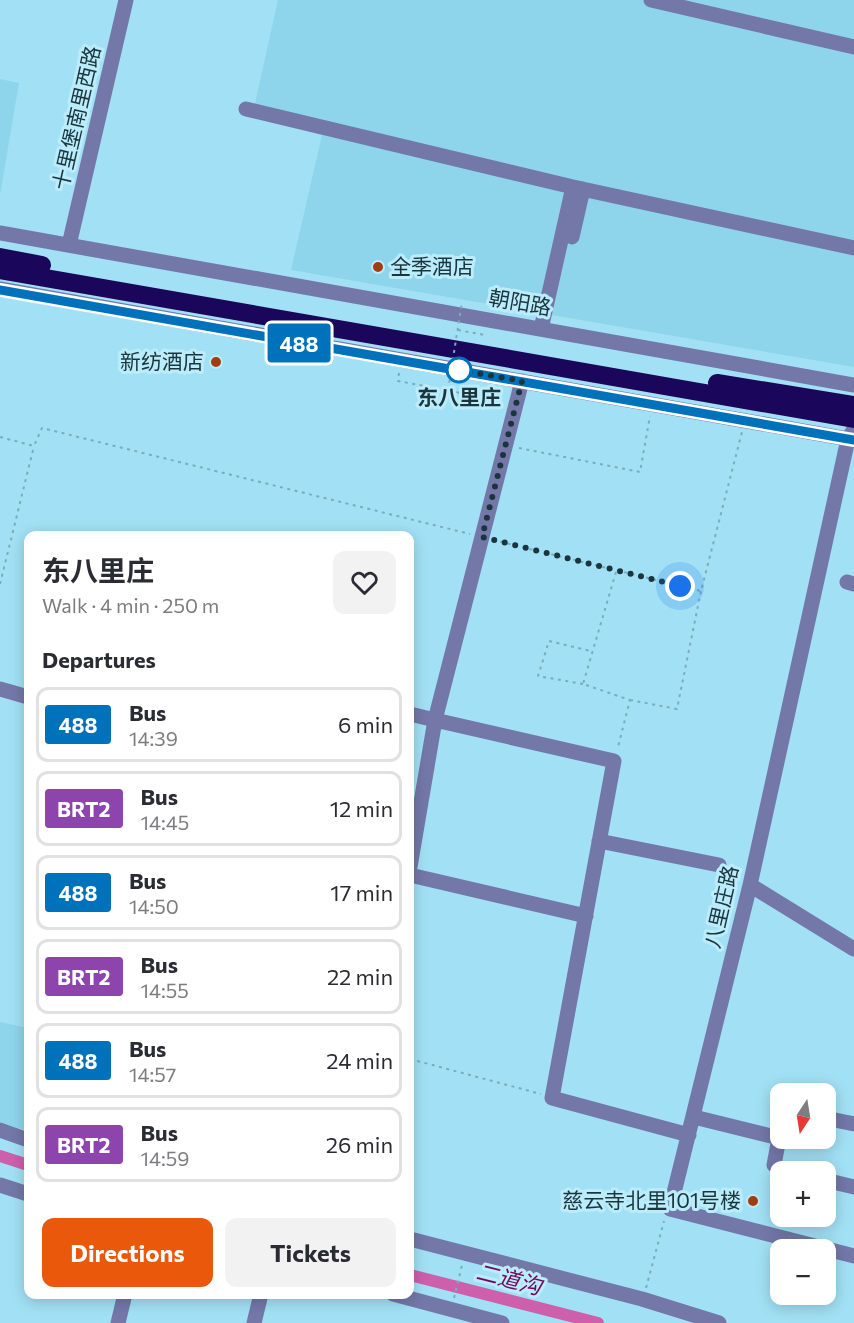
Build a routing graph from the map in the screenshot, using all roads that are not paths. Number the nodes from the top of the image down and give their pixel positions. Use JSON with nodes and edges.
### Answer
{"nodes":[{"id":1,"x":126,"y":0,"type":"edge"},
{"id":2,"x":651,"y":0,"type":"edge"},
{"id":3,"x":854,"y":47,"type":"edge"},
{"id":4,"x":246,"y":109,"type":"dead end"},
{"id":5,"x":578,"y":188,"type":"junction"},
{"id":6,"x":0,"y":233,"type":"edge"},
{"id":7,"x":69,"y":245,"type":"junction"},
{"id":8,"x":854,"y":248,"type":"edge"},
{"id":9,"x":0,"y":257,"type":"edge"},
{"id":10,"x":0,"y":270,"type":"edge"},
{"id":11,"x":0,"y":290,"type":"edge"},
{"id":12,"x":545,"y":330,"type":"junction"},
{"id":13,"x":522,"y":381,"type":"junction"},
{"id":14,"x":854,"y":385,"type":"edge"},
{"id":15,"x":854,"y":405,"type":"edge"},
{"id":16,"x":854,"y":419,"type":"edge"},
{"id":17,"x":852,"y":436,"type":"edge"},
{"id":18,"x":0,"y":689,"type":"edge"},
{"id":19,"x":24,"y":696,"type":"edge"},
{"id":20,"x":414,"y":715,"type":"edge"},
{"id":21,"x":435,"y":720,"type":"junction"},
{"id":22,"x":599,"y":841,"type":"junction"},
{"id":23,"x":414,"y":843,"type":"edge"},
{"id":24,"x":719,"y":865,"type":"dead end"},
{"id":25,"x":414,"y":876,"type":"edge"},
{"id":26,"x":750,"y":885,"type":"junction"},
{"id":27,"x":586,"y":916,"type":"junction"},
{"id":28,"x":854,"y":949,"type":"edge"},
{"id":29,"x":694,"y":1118,"type":"junction"},
{"id":30,"x":836,"y":1120,"type":"edge"},
{"id":31,"x":854,"y":1124,"type":"edge"},
{"id":32,"x":0,"y":1130,"type":"edge"},
{"id":33,"x":770,"y":1134,"type":"edge"},
{"id":34,"x":689,"y":1135,"type":"junction"},
{"id":35,"x":24,"y":1139,"type":"edge"},
{"id":36,"x":836,"y":1183,"type":"edge"},
{"id":37,"x":0,"y":1185,"type":"edge"},
{"id":38,"x":854,"y":1187,"type":"edge"},
{"id":39,"x":24,"y":1193,"type":"edge"},
{"id":40,"x":414,"y":1240,"type":"edge"},
{"id":41,"x":854,"y":1256,"type":"edge"},
{"id":42,"x":124,"y":1299,"type":"edge"},
{"id":43,"x":260,"y":1299,"type":"edge"},
{"id":44,"x":411,"y":1299,"type":"edge"},
{"id":45,"x":118,"y":1323,"type":"edge"},
{"id":46,"x":254,"y":1323,"type":"edge"},
{"id":47,"x":502,"y":1323,"type":"edge"},
{"id":48,"x":719,"y":1323,"type":"edge"}],
"edges":[{"from":1,"to":7,"type":"street","name":"十里堡南里西路"},
{"from":2,"to":3,"type":"street"},
{"from":4,"to":5,"type":"street"},
{"from":5,"to":8,"type":"street"},
{"from":5,"to":12,"type":"street"},
{"from":6,"to":7,"type":"street","name":"朝阳路"},
{"from":7,"to":12,"type":"street","name":"朝阳路"},
{"from":9,"to":15,"type":"highway"},
{"from":10,"to":16,"type":"highway"},
{"from":11,"to":13,"type":"street"},
{"from":12,"to":14,"type":"street","name":"朝阳路"},
{"from":13,"to":17,"type":"street"},
{"from":13,"to":21,"type":"street"},
{"from":17,"to":26,"type":"street","name":"八里庄路"},
{"from":18,"to":19,"type":"street"},
{"from":20,"to":21,"type":"street"},
{"from":21,"to":22,"type":"street"},
{"from":21,"to":23,"type":"street"},
{"from":22,"to":24,"type":"street"},
{"from":22,"to":27,"type":"street"},
{"from":25,"to":27,"type":"street"},
{"from":26,"to":28,"type":"street"},
{"from":26,"to":29,"type":"street","name":"八里庄路"},
{"from":27,"to":34,"type":"street"},
{"from":29,"to":33,"type":"street"},
{"from":29,"to":34,"type":"street","name":"八里庄路"},
{"from":30,"to":31,"type":"street"},
{"from":32,"to":35,"type":"street"},
{"from":34,"to":41,"type":"street","name":"八里庄路"},
{"from":36,"to":38,"type":"street"},
{"from":37,"to":39,"type":"street"},
{"from":40,"to":48,"type":"street"},
{"from":42,"to":45,"type":"street"},
{"from":43,"to":46,"type":"street"},
{"from":44,"to":47,"type":"street"}]}
